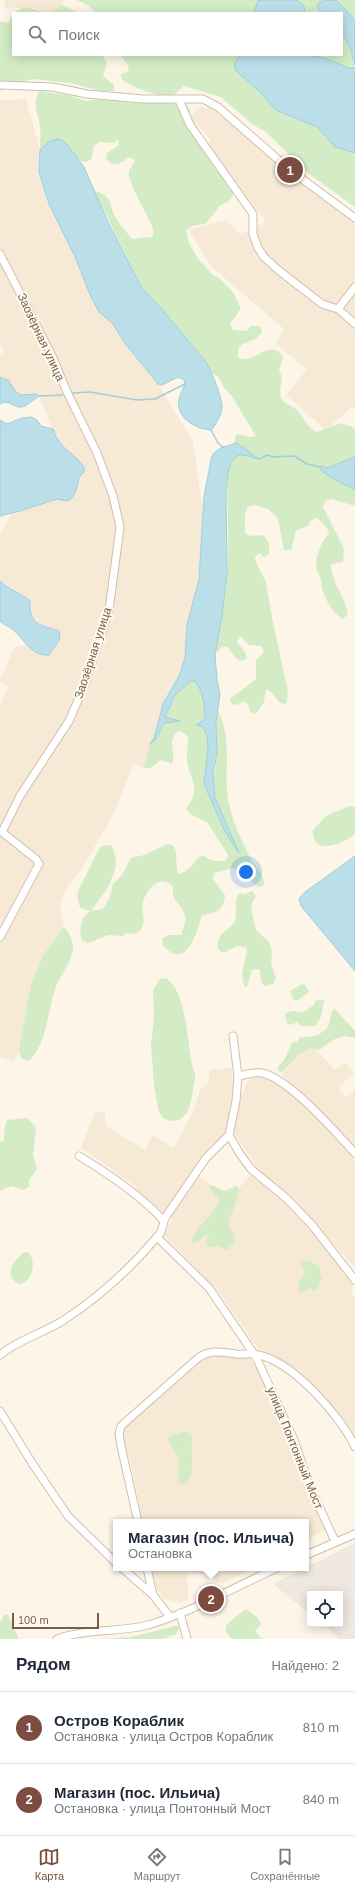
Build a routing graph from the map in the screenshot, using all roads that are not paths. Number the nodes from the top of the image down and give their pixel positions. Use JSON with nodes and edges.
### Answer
{"nodes":[{"id":1,"x":0,"y":85,"type":"edge"},
{"id":2,"x":178,"y":100,"type":"junction"},
{"id":3,"x":355,"y":218,"type":"edge"},
{"id":4,"x":0,"y":254,"type":"edge"},
{"id":5,"x":355,"y":287,"type":"edge"},
{"id":6,"x":338,"y":309,"type":"junction"},
{"id":7,"x":355,"y":324,"type":"edge"},
{"id":8,"x":0,"y":937,"type":"edge"},
{"id":9,"x":234,"y":1036,"type":"dead end"},
{"id":10,"x":238,"y":1076,"type":"junction"},
{"id":11,"x":229,"y":1135,"type":"junction"},
{"id":12,"x":355,"y":1153,"type":"edge"},
{"id":13,"x":79,"y":1156,"type":"dead end"},
{"id":14,"x":163,"y":1220,"type":"junction"},
{"id":15,"x":157,"y":1237,"type":"junction"},
{"id":16,"x":355,"y":1280,"type":"edge"},
{"id":17,"x":254,"y":1354,"type":"junction"},
{"id":18,"x":0,"y":1355,"type":"edge"},
{"id":19,"x":0,"y":1411,"type":"edge"},
{"id":20,"x":355,"y":1447,"type":"edge"},
{"id":21,"x":137,"y":1519,"type":"edge"},
{"id":22,"x":355,"y":1534,"type":"edge"},
{"id":23,"x":335,"y":1542,"type":"junction"},
{"id":24,"x":309,"y":1554,"type":"edge"},
{"id":25,"x":113,"y":1560,"type":"edge"},
{"id":26,"x":125,"y":1571,"type":"edge"},
{"id":27,"x":148,"y":1571,"type":"edge"},
{"id":28,"x":271,"y":1571,"type":"edge"},
{"id":29,"x":153,"y":1595,"type":"junction"},
{"id":30,"x":180,"y":1613,"type":"junction"},
{"id":31,"x":170,"y":1617,"type":"junction"},
{"id":32,"x":57,"y":1639,"type":"edge"},
{"id":33,"x":187,"y":1639,"type":"edge"}],
"edges":[{"from":1,"to":2,"type":"street"},
{"from":2,"to":3,"type":"street"},
{"from":2,"to":6,"type":"street"},
{"from":4,"to":8,"type":"street","name":"Заозёрная улица"},
{"from":5,"to":6,"type":"street"},
{"from":6,"to":7,"type":"street"},
{"from":9,"to":10,"type":"street"},
{"from":10,"to":11,"type":"street"},
{"from":10,"to":12,"type":"street"},
{"from":11,"to":14,"type":"street"},
{"from":11,"to":16,"type":"street"},
{"from":13,"to":14,"type":"street"},
{"from":14,"to":15,"type":"street"},
{"from":15,"to":17,"type":"street","name":"улица Понтонный Мост"},
{"from":15,"to":18,"type":"street"},
{"from":17,"to":20,"type":"street"},
{"from":17,"to":21,"type":"street"},
{"from":17,"to":23,"type":"street","name":"улица Понтонный Мост"},
{"from":19,"to":25,"type":"street"},
{"from":22,"to":23,"type":"street"},
{"from":23,"to":24,"type":"street"},
{"from":26,"to":29,"type":"street"},
{"from":27,"to":29,"type":"street"},
{"from":28,"to":30,"type":"street"},
{"from":29,"to":31,"type":"street"},
{"from":30,"to":31,"type":"street"},
{"from":30,"to":33,"type":"street"},
{"from":31,"to":32,"type":"street"}]}
